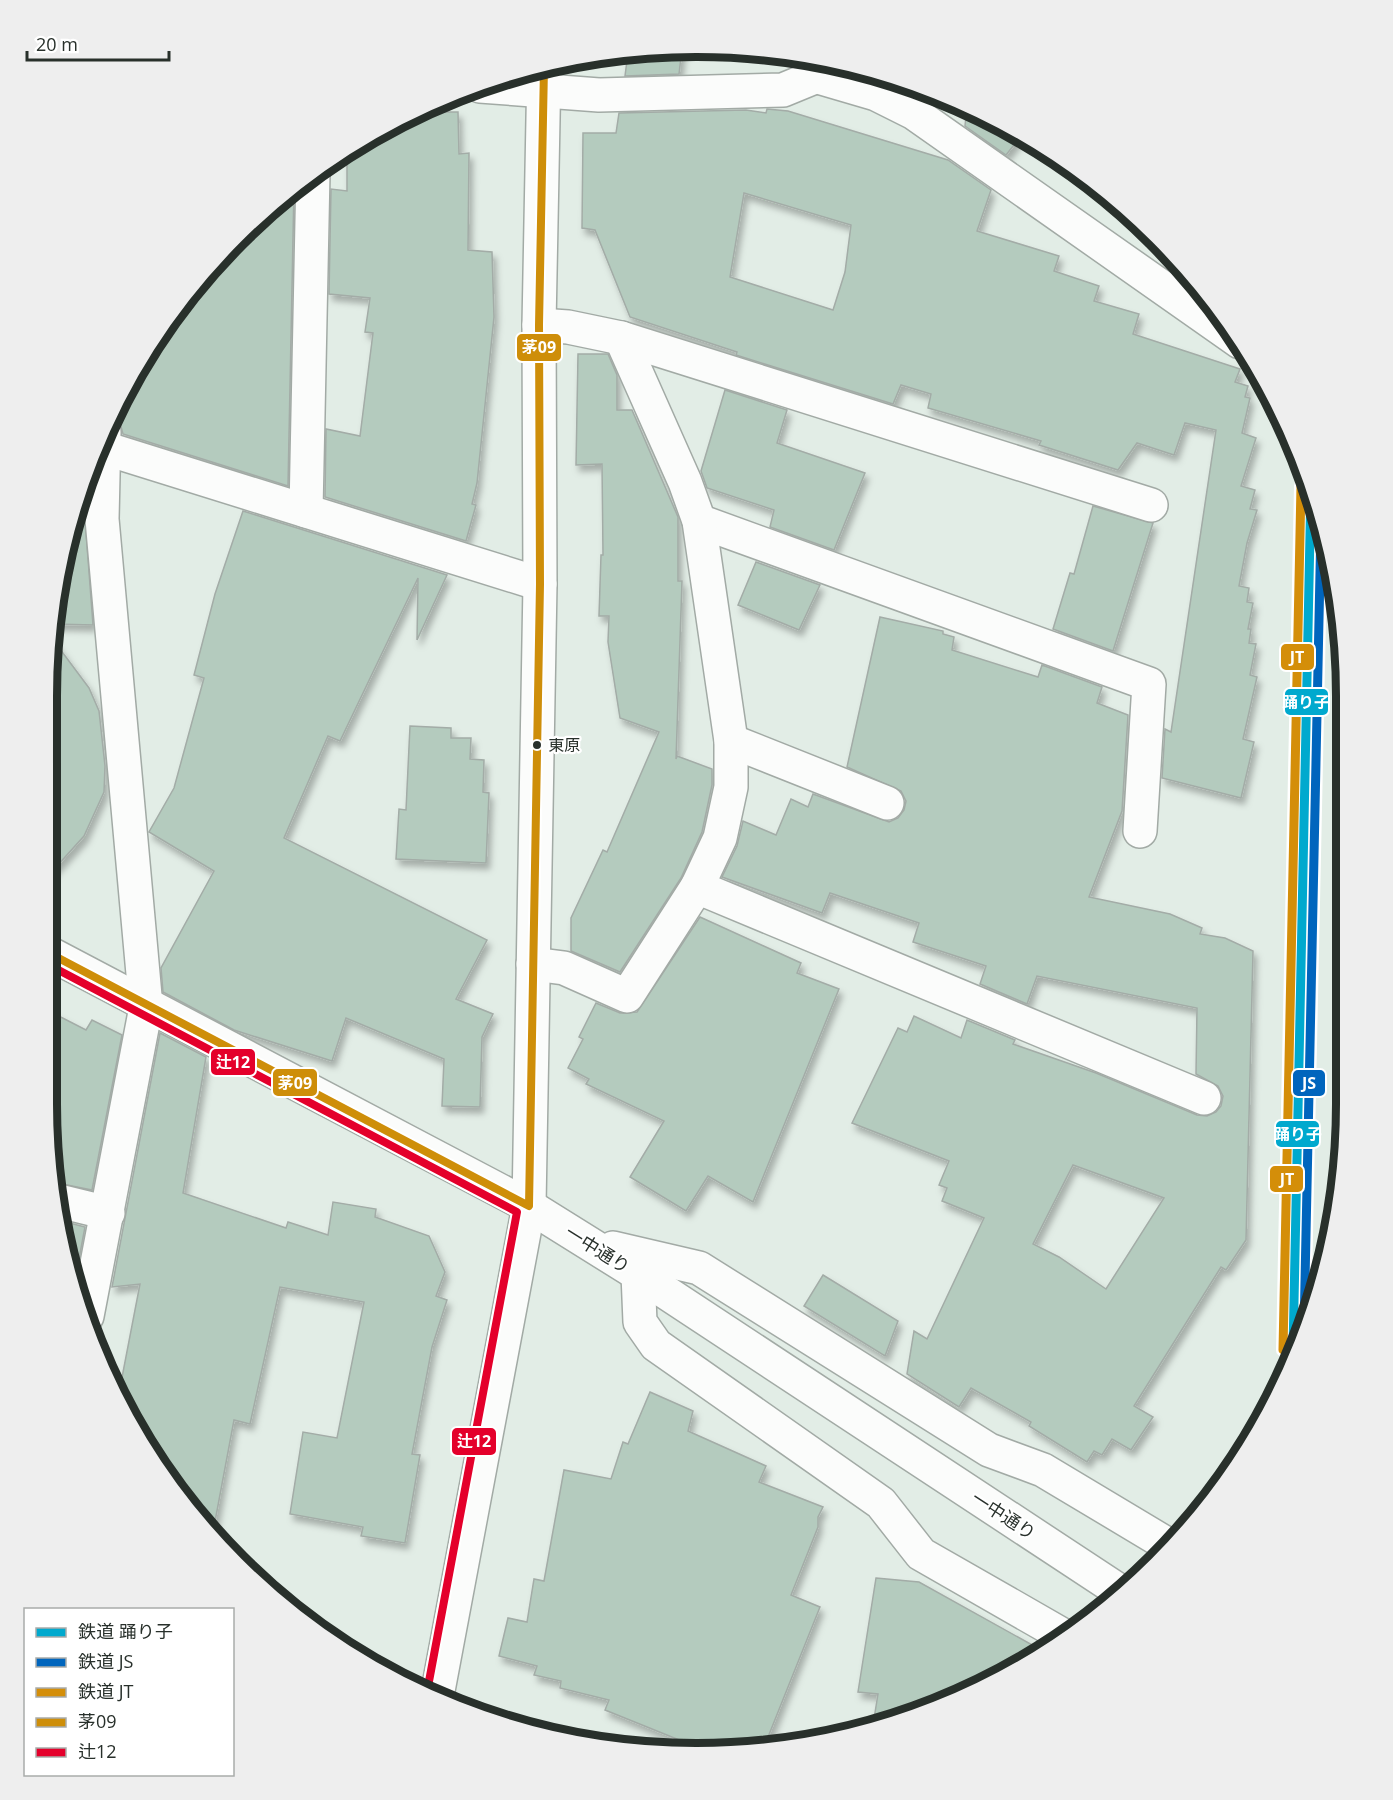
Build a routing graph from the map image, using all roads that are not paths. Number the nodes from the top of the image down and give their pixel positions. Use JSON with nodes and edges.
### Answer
{"nodes":[{"id":1,"x":830,"y":71,"type":"edge"},
{"id":2,"x":543,"y":79,"type":"edge"},
{"id":3,"x":524,"y":81,"type":"edge"},
{"id":4,"x":313,"y":185,"type":"edge"},
{"id":5,"x":539,"y":325,"type":"junction"},
{"id":6,"x":1218,"y":326,"type":"edge"},
{"id":7,"x":621,"y":338,"type":"junction"},
{"id":8,"x":110,"y":442,"type":"edge"},
{"id":9,"x":104,"y":458,"type":"edge"},
{"id":10,"x":1151,"y":505,"type":"dead end"},
{"id":11,"x":306,"y":511,"type":"junction"},
{"id":12,"x":699,"y":521,"type":"junction"},
{"id":13,"x":540,"y":584,"type":"junction"},
{"id":14,"x":731,"y":741,"type":"junction"},
{"id":15,"x":887,"y":803,"type":"dead end"},
{"id":16,"x":1140,"y":831,"type":"dead end"},
{"id":17,"x":697,"y":887,"type":"junction"},
{"id":18,"x":57,"y":958,"type":"edge"},
{"id":19,"x":533,"y":964,"type":"junction"},
{"id":20,"x":146,"y":1007,"type":"junction"},
{"id":21,"x":1204,"y":1098,"type":"dead end"},
{"id":22,"x":65,"y":1202,"type":"edge"},
{"id":23,"x":528,"y":1206,"type":"junction"},
{"id":24,"x":108,"y":1213,"type":"junction"},
{"id":25,"x":588,"y":1242,"type":"junction"},
{"id":26,"x":638,"y":1274,"type":"junction"},
{"id":27,"x":88,"y":1300,"type":"edge"},
{"id":28,"x":1162,"y":1541,"type":"edge"},
{"id":29,"x":1114,"y":1587,"type":"edge"},
{"id":30,"x":1057,"y":1632,"type":"edge"},
{"id":31,"x":439,"y":1688,"type":"edge"}],
"edges":[{"from":1,"to":2,"type":"street"},
{"from":1,"to":6,"type":"street"},
{"from":2,"to":3,"type":"street"},
{"from":2,"to":5,"type":"street"},
{"from":4,"to":11,"type":"street"},
{"from":5,"to":7,"type":"street"},
{"from":5,"to":13,"type":"street"},
{"from":7,"to":10,"type":"street"},
{"from":7,"to":12,"type":"street"},
{"from":8,"to":11,"type":"street"},
{"from":9,"to":20,"type":"street"},
{"from":11,"to":13,"type":"street"},
{"from":12,"to":14,"type":"street"},
{"from":12,"to":16,"type":"street"},
{"from":13,"to":19,"type":"street"},
{"from":14,"to":15,"type":"street"},
{"from":14,"to":17,"type":"street"},
{"from":17,"to":19,"type":"street"},
{"from":17,"to":21,"type":"street"},
{"from":18,"to":20,"type":"street","name":"一中通り"},
{"from":19,"to":23,"type":"street"},
{"from":20,"to":23,"type":"street","name":"一中通り"},
{"from":20,"to":24,"type":"street"},
{"from":22,"to":24,"type":"street"},
{"from":23,"to":25,"type":"street","name":"一中通り"},
{"from":23,"to":31,"type":"street"},
{"from":24,"to":27,"type":"street"},
{"from":25,"to":26,"type":"street","name":"一中通り"},
{"from":25,"to":28,"type":"street"},
{"from":26,"to":29,"type":"street","name":"一中通り"},
{"from":26,"to":30,"type":"street"}]}
